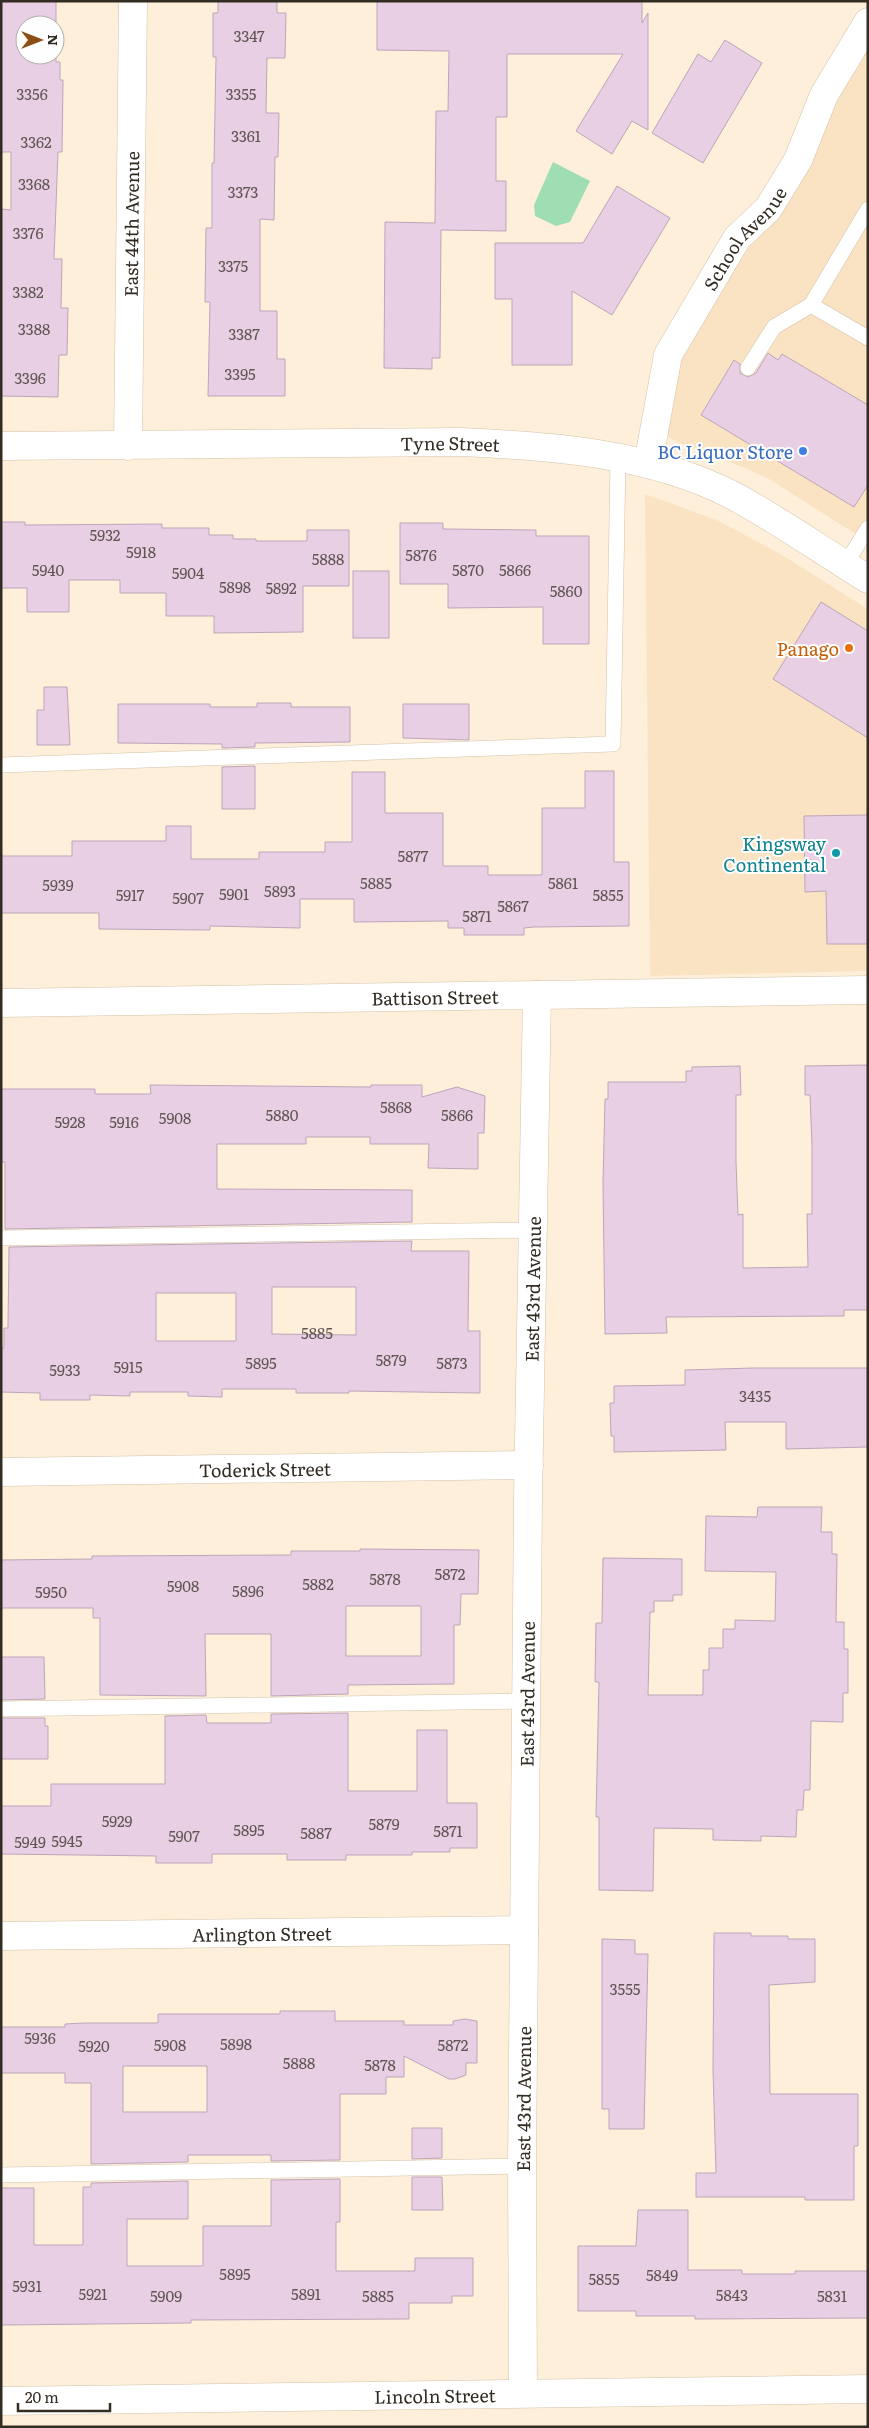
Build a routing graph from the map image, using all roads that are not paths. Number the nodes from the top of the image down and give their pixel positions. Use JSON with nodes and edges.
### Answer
{"nodes":[{"id":1,"x":133,"y":1,"type":"edge"},
{"id":2,"x":868,"y":22,"type":"edge"},
{"id":3,"x":868,"y":209,"type":"edge"},
{"id":4,"x":811,"y":305,"type":"junction"},
{"id":5,"x":868,"y":338,"type":"edge"},
{"id":6,"x":748,"y":368,"type":"dead end"},
{"id":7,"x":1,"y":446,"type":"edge"},
{"id":8,"x":128,"y":446,"type":"junction"},
{"id":9,"x":618,"y":459,"type":"junction"},
{"id":10,"x":648,"y":464,"type":"junction"},
{"id":11,"x":868,"y":528,"type":"edge"},
{"id":12,"x":856,"y":572,"type":"edge"},
{"id":13,"x":1,"y":765,"type":"edge"},
{"id":14,"x":868,"y":990,"type":"edge"},
{"id":15,"x":537,"y":995,"type":"junction"},
{"id":16,"x":1,"y":1003,"type":"edge"},
{"id":17,"x":534,"y":1230,"type":"junction"},
{"id":18,"x":1,"y":1238,"type":"edge"},
{"id":19,"x":529,"y":1466,"type":"junction"},
{"id":20,"x":1,"y":1472,"type":"edge"},
{"id":21,"x":526,"y":1701,"type":"junction"},
{"id":22,"x":1,"y":1709,"type":"edge"},
{"id":23,"x":524,"y":1930,"type":"junction"},
{"id":24,"x":1,"y":1936,"type":"edge"},
{"id":25,"x":522,"y":2166,"type":"junction"},
{"id":26,"x":1,"y":2175,"type":"edge"},
{"id":27,"x":868,"y":2390,"type":"edge"},
{"id":28,"x":523,"y":2393,"type":"junction"},
{"id":29,"x":1,"y":2401,"type":"edge"}],
"edges":[{"from":1,"to":8,"type":"street","name":"East 44th Avenue"},
{"from":2,"to":10,"type":"street","name":"School Avenue"},
{"from":3,"to":4,"type":"lane"},
{"from":4,"to":5,"type":"lane"},
{"from":4,"to":6,"type":"lane"},
{"from":7,"to":8,"type":"street","name":"Tyne Street"},
{"from":8,"to":9,"type":"street","name":"Tyne Street"},
{"from":9,"to":10,"type":"street","name":"Tyne Street"},
{"from":9,"to":13,"type":"lane"},
{"from":10,"to":12,"type":"street","name":"Tyne Street"},
{"from":11,"to":12,"type":"lane"},
{"from":14,"to":15,"type":"street","name":"Battison Street"},
{"from":15,"to":16,"type":"street","name":"Battison Street"},
{"from":15,"to":17,"type":"street","name":"East 43rd Avenue"},
{"from":17,"to":18,"type":"lane"},
{"from":17,"to":19,"type":"street","name":"East 43rd Avenue"},
{"from":19,"to":20,"type":"street","name":"Toderick Street"},
{"from":19,"to":21,"type":"street","name":"East 43rd Avenue"},
{"from":21,"to":22,"type":"lane"},
{"from":21,"to":23,"type":"street","name":"East 43rd Avenue"},
{"from":23,"to":24,"type":"street","name":"Arlington Street"},
{"from":23,"to":25,"type":"street","name":"East 43rd Avenue"},
{"from":25,"to":26,"type":"lane"},
{"from":25,"to":28,"type":"street","name":"East 43rd Avenue"},
{"from":27,"to":28,"type":"street","name":"Lincoln Street"},
{"from":28,"to":29,"type":"street","name":"Lincoln Street"}]}
